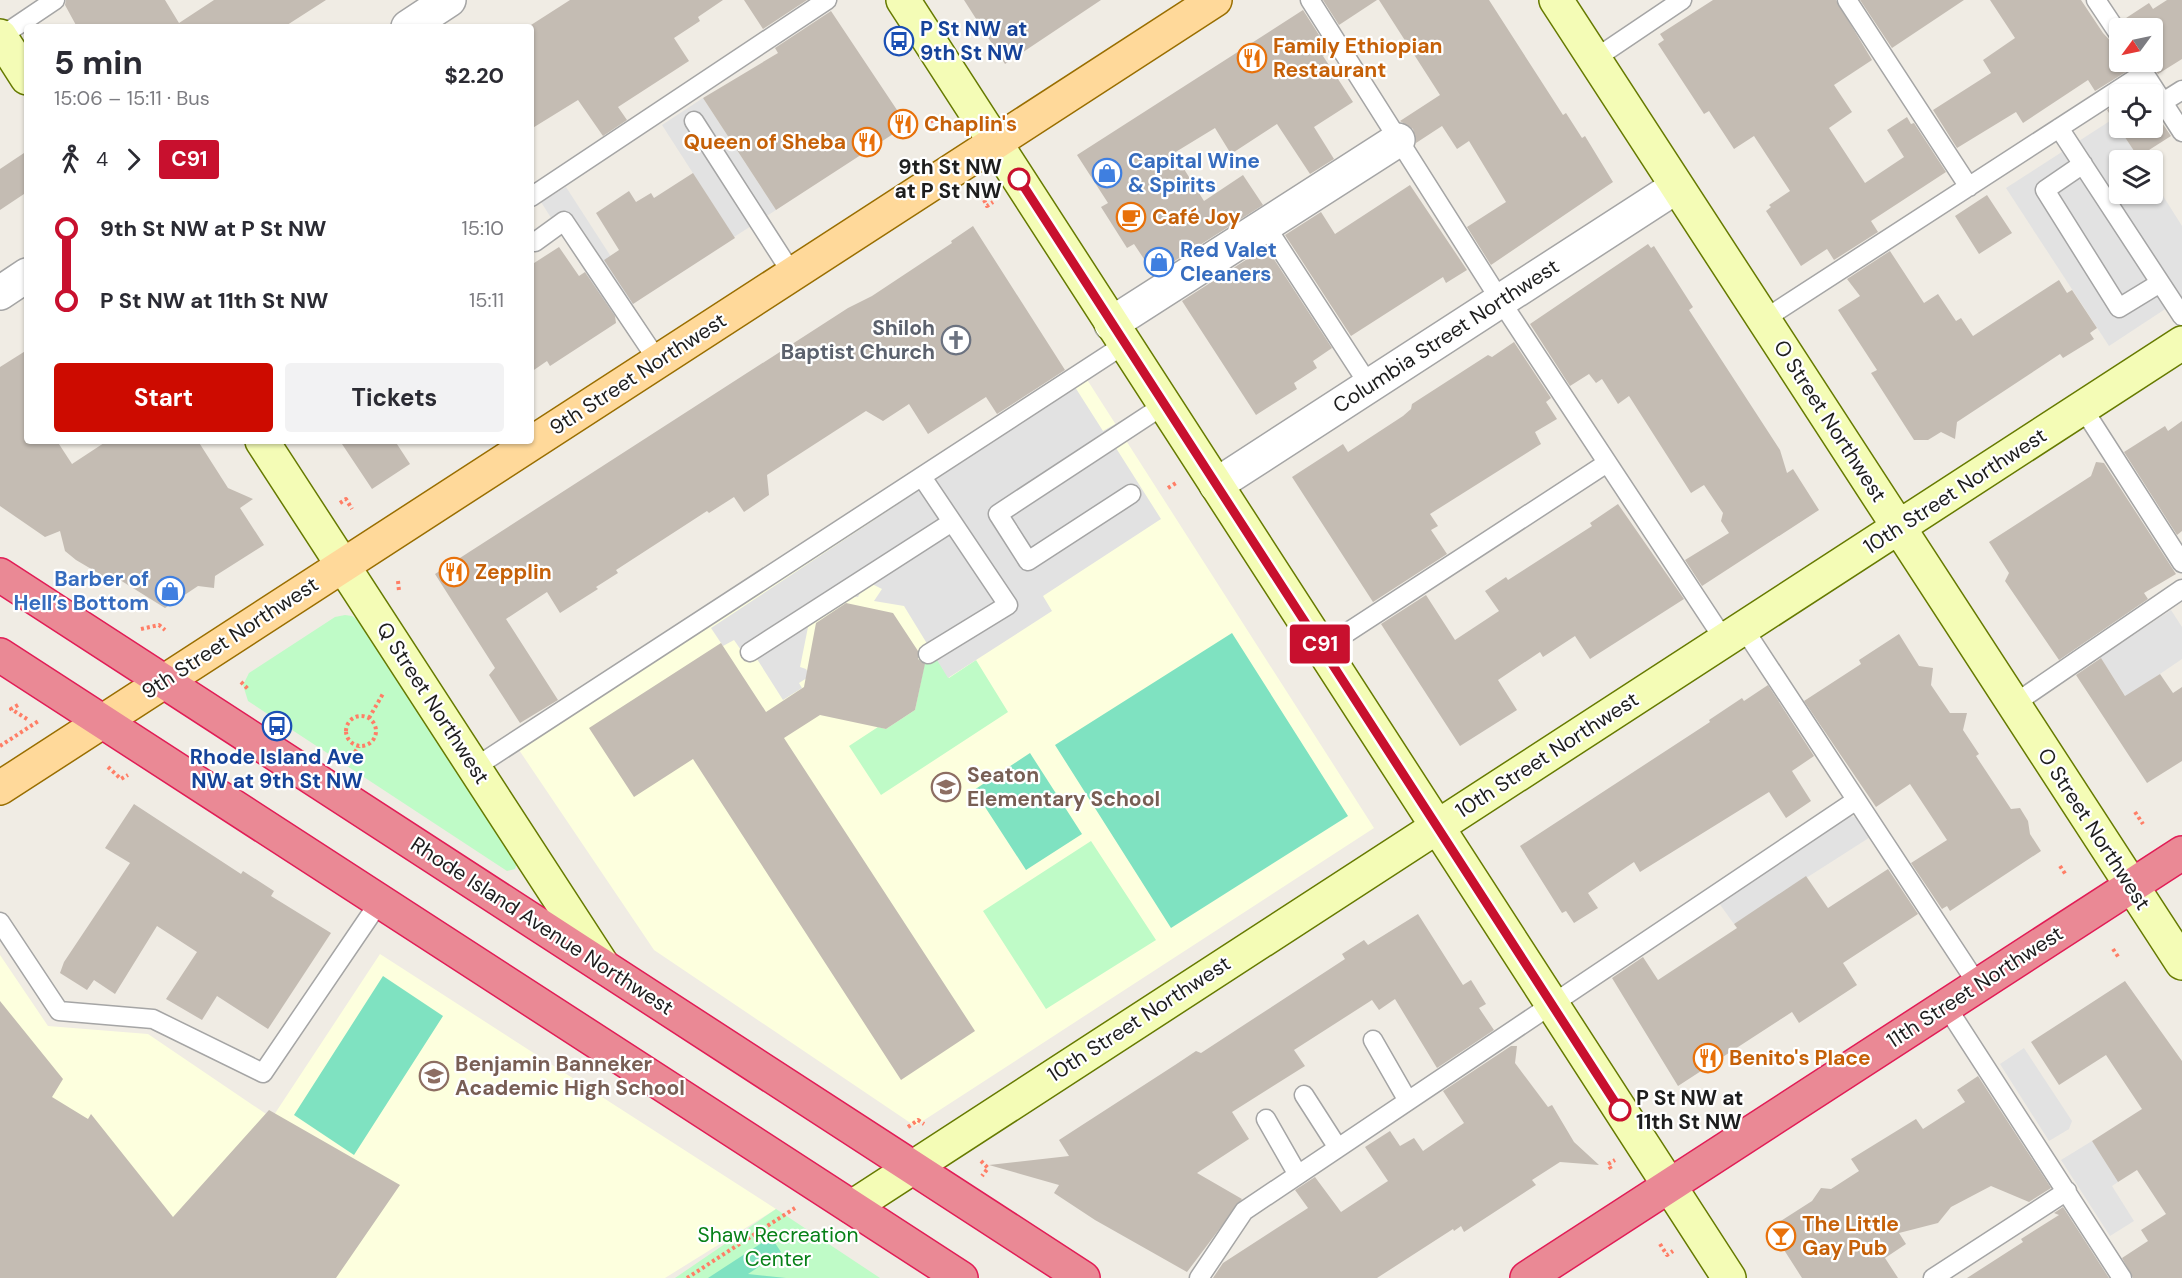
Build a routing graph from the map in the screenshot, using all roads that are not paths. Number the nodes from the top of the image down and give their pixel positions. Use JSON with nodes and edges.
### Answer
{"nodes":[{"id":1,"x":55,"y":0,"type":"edge"},
{"id":2,"x":449,"y":0,"type":"edge"},
{"id":3,"x":827,"y":0,"type":"edge"},
{"id":4,"x":903,"y":0,"type":"edge"},
{"id":5,"x":1215,"y":0,"type":"edge"},
{"id":6,"x":1310,"y":0,"type":"edge"},
{"id":7,"x":1556,"y":0,"type":"edge"},
{"id":8,"x":1682,"y":0,"type":"edge"},
{"id":9,"x":1847,"y":0,"type":"edge"},
{"id":10,"x":2096,"y":0,"type":"edge"},
{"id":11,"x":2109,"y":20,"type":"edge"},
{"id":12,"x":413,"y":24,"type":"edge"},
{"id":13,"x":0,"y":36,"type":"edge"},
{"id":14,"x":1593,"y":60,"type":"junction"},
{"id":15,"x":2133,"y":72,"type":"edge"},
{"id":16,"x":24,"y":73,"type":"edge"},
{"id":17,"x":2182,"y":90,"type":"edge"},
{"id":18,"x":2163,"y":102,"type":"joint"},
{"id":19,"x":694,"y":121,"type":"dead end"},
{"id":20,"x":2059,"y":128,"type":"junction"},
{"id":21,"x":2182,"y":132,"type":"edge"},
{"id":22,"x":1398,"y":140,"type":"junction"},
{"id":23,"x":996,"y":144,"type":"junction"},
{"id":24,"x":2083,"y":164,"type":"junction"},
{"id":25,"x":1676,"y":187,"type":"junction"},
{"id":26,"x":1969,"y":187,"type":"junction"},
{"id":27,"x":534,"y":195,"type":"edge"},
{"id":28,"x":1265,"y":225,"type":"junction"},
{"id":29,"x":535,"y":242,"type":"dead end"},
{"id":30,"x":793,"y":275,"type":"junction"},
{"id":31,"x":24,"y":277,"type":"edge"},
{"id":32,"x":2160,"y":283,"type":"junction"},
{"id":33,"x":0,"y":293,"type":"edge"},
{"id":34,"x":1500,"y":300,"type":"junction"},
{"id":35,"x":2182,"y":316,"type":"edge"},
{"id":36,"x":1763,"y":320,"type":"junction"},
{"id":37,"x":1118,"y":334,"type":"junction"},
{"id":38,"x":2182,"y":343,"type":"edge"},
{"id":39,"x":658,"y":361,"type":"junction"},
{"id":40,"x":1370,"y":385,"type":"junction"},
{"id":41,"x":1164,"y":405,"type":"junction"},
{"id":42,"x":2082,"y":407,"type":"junction"},
{"id":43,"x":534,"y":441,"type":"edge"},
{"id":44,"x":264,"y":444,"type":"edge"},
{"id":45,"x":530,"y":444,"type":"edge"},
{"id":46,"x":1607,"y":463,"type":"junction"},
{"id":47,"x":922,"y":477,"type":"junction"},
{"id":48,"x":1216,"y":485,"type":"junction"},
{"id":49,"x":1131,"y":494,"type":"dead end"},
{"id":50,"x":952,"y":522,"type":"junction"},
{"id":51,"x":1900,"y":528,"type":"junction"},
{"id":52,"x":2182,"y":563,"type":"edge"},
{"id":53,"x":343,"y":565,"type":"junction"},
{"id":54,"x":0,"y":575,"type":"edge"},
{"id":55,"x":2182,"y":589,"type":"edge"},
{"id":56,"x":1735,"y":635,"type":"junction"},
{"id":57,"x":1322,"y":649,"type":"junction"},
{"id":58,"x":750,"y":652,"type":"dead end"},
{"id":59,"x":928,"y":654,"type":"dead end"},
{"id":60,"x":0,"y":655,"type":"edge"},
{"id":61,"x":163,"y":681,"type":"junction"},
{"id":62,"x":2014,"y":704,"type":"junction"},
{"id":63,"x":102,"y":721,"type":"junction"},
{"id":64,"x":474,"y":768,"type":"junction"},
{"id":65,"x":0,"y":788,"type":"edge"},
{"id":66,"x":1855,"y":801,"type":"junction"},
{"id":67,"x":1435,"y":827,"type":"junction"},
{"id":68,"x":2182,"y":853,"type":"edge"},
{"id":69,"x":2131,"y":886,"type":"junction"},
{"id":70,"x":380,"y":901,"type":"junction"},
{"id":71,"x":0,"y":922,"type":"edge"},
{"id":72,"x":2182,"y":963,"type":"edge"},
{"id":73,"x":603,"y":966,"type":"junction"},
{"id":74,"x":1978,"y":985,"type":"junction"},
{"id":75,"x":1551,"y":1005,"type":"junction"},
{"id":76,"x":1946,"y":1006,"type":"junction"},
{"id":77,"x":1373,"y":1040,"type":"dead end"},
{"id":78,"x":1304,"y":1095,"type":"dead end"},
{"id":79,"x":1408,"y":1101,"type":"junction"},
{"id":80,"x":1266,"y":1119,"type":"dead end"},
{"id":81,"x":1338,"y":1148,"type":"junction"},
{"id":82,"x":912,"y":1167,"type":"junction"},
{"id":83,"x":1298,"y":1175,"type":"junction"},
{"id":84,"x":1670,"y":1187,"type":"junction"},
{"id":85,"x":2067,"y":1191,"type":"junction"},
{"id":86,"x":852,"y":1208,"type":"junction"},
{"id":87,"x":961,"y":1278,"type":"edge"},
{"id":88,"x":1083,"y":1278,"type":"edge"},
{"id":89,"x":1199,"y":1278,"type":"edge"},
{"id":90,"x":1527,"y":1278,"type":"edge"},
{"id":91,"x":1729,"y":1278,"type":"edge"},
{"id":92,"x":1933,"y":1278,"type":"edge"},
{"id":93,"x":2122,"y":1278,"type":"edge"}],
"edges":[{"from":1,"to":13,"type":"lane"},
{"from":2,"to":12,"type":"street"},
{"from":3,"to":27,"type":"lane"},
{"from":4,"to":23,"type":"street"},
{"from":5,"to":23,"type":"main road","name":"9th Street Northwest"},
{"from":6,"to":22,"type":"lane"},
{"from":7,"to":14,"type":"street","name":"O Street Northwest"},
{"from":8,"to":14,"type":"lane"},
{"from":9,"to":26,"type":"lane"},
{"from":10,"to":11,"type":"lane"},
{"from":13,"to":16,"type":"street"},
{"from":14,"to":25,"type":"street","name":"O Street Northwest"},
{"from":15,"to":20,"type":"lane"},
{"from":17,"to":18,"type":"lane"},
{"from":18,"to":21,"type":"lane"},
{"from":19,"to":30,"type":"lane"},
{"from":20,"to":24,"type":"lane"},
{"from":20,"to":26,"type":"lane"},
{"from":22,"to":28,"type":"street"},
{"from":22,"to":34,"type":"lane"},
{"from":23,"to":30,"type":"main road","name":"9th Street Northwest"},
{"from":23,"to":37,"type":"street"},
{"from":24,"to":32,"type":"lane"},
{"from":24,"to":32,"type":"lane"},
{"from":25,"to":34,"type":"street","name":"Columbia Street Northwest"},
{"from":25,"to":36,"type":"street","name":"O Street Northwest"},
{"from":26,"to":36,"type":"lane"},
{"from":28,"to":37,"type":"street"},
{"from":28,"to":40,"type":"lane"},
{"from":29,"to":39,"type":"lane"},
{"from":30,"to":39,"type":"main road","name":"9th Street Northwest"},
{"from":31,"to":33,"type":"street"},
{"from":32,"to":35,"type":"lane"},
{"from":34,"to":40,"type":"street","name":"Columbia Street Northwest"},
{"from":34,"to":46,"type":"lane"},
{"from":36,"to":51,"type":"street","name":"O Street Northwest"},
{"from":37,"to":41,"type":"street"},
{"from":37,"to":47,"type":"lane"},
{"from":38,"to":42,"type":"street","name":"10th Street Northwest"},
{"from":39,"to":43,"type":"main road","name":"9th Street Northwest"},
{"from":40,"to":48,"type":"street","name":"Columbia Street Northwest"},
{"from":41,"to":48,"type":"street"},
{"from":41,"to":49,"type":"lane"},
{"from":42,"to":51,"type":"street","name":"10th Street Northwest"},
{"from":42,"to":52,"type":"lane"},
{"from":44,"to":53,"type":"street","name":"Q Street Northwest"},
{"from":45,"to":53,"type":"main road","name":"9th Street Northwest"},
{"from":46,"to":56,"type":"lane"},
{"from":46,"to":57,"type":"lane"},
{"from":47,"to":50,"type":"lane"},
{"from":47,"to":64,"type":"lane"},
{"from":48,"to":57,"type":"street"},
{"from":50,"to":58,"type":"lane"},
{"from":50,"to":59,"type":"lane"},
{"from":51,"to":56,"type":"street","name":"10th Street Northwest"},
{"from":51,"to":62,"type":"street","name":"O Street Northwest"},
{"from":53,"to":61,"type":"main road","name":"9th Street Northwest"},
{"from":53,"to":64,"type":"street","name":"Q Street Northwest"},
{"from":54,"to":61,"type":"highway","name":"Rhode Island Avenue Northwest"},
{"from":55,"to":62,"type":"lane"},
{"from":56,"to":66,"type":"lane"},
{"from":56,"to":67,"type":"street","name":"10th Street Northwest"},
{"from":57,"to":67,"type":"street"},
{"from":60,"to":63,"type":"highway"},
{"from":61,"to":63,"type":"main road","name":"9th Street Northwest"},
{"from":61,"to":73,"type":"highway","name":"Rhode Island Avenue Northwest"},
{"from":62,"to":69,"type":"street","name":"O Street Northwest"},
{"from":63,"to":65,"type":"main road","name":"9th Street Northwest"},
{"from":63,"to":70,"type":"highway"},
{"from":64,"to":73,"type":"street","name":"Q Street Northwest"},
{"from":66,"to":74,"type":"lane"},
{"from":66,"to":75,"type":"lane"},
{"from":67,"to":75,"type":"street"},
{"from":67,"to":82,"type":"street","name":"10th Street Northwest"},
{"from":68,"to":69,"type":"highway","name":"11th Street Northwest"},
{"from":69,"to":72,"type":"street","name":"O Street Northwest"},
{"from":69,"to":74,"type":"highway","name":"11th Street Northwest"},
{"from":70,"to":71,"type":"lane"},
{"from":70,"to":86,"type":"highway"},
{"from":73,"to":82,"type":"highway","name":"Rhode Island Avenue Northwest"},
{"from":74,"to":76,"type":"highway","name":"11th Street Northwest"},
{"from":75,"to":79,"type":"lane"},
{"from":75,"to":84,"type":"street"},
{"from":76,"to":84,"type":"highway","name":"11th Street Northwest"},
{"from":76,"to":85,"type":"lane"},
{"from":77,"to":79,"type":"lane"},
{"from":78,"to":81,"type":"lane"},
{"from":79,"to":81,"type":"lane"},
{"from":80,"to":83,"type":"lane"},
{"from":81,"to":83,"type":"lane"},
{"from":82,"to":86,"type":"street","name":"10th Street Northwest"},
{"from":82,"to":88,"type":"highway","name":"Rhode Island Avenue Northwest"},
{"from":83,"to":89,"type":"lane"},
{"from":84,"to":90,"type":"highway","name":"11th Street Northwest"},
{"from":84,"to":91,"type":"street"},
{"from":85,"to":92,"type":"lane"},
{"from":85,"to":93,"type":"lane"},
{"from":86,"to":87,"type":"highway"}]}
